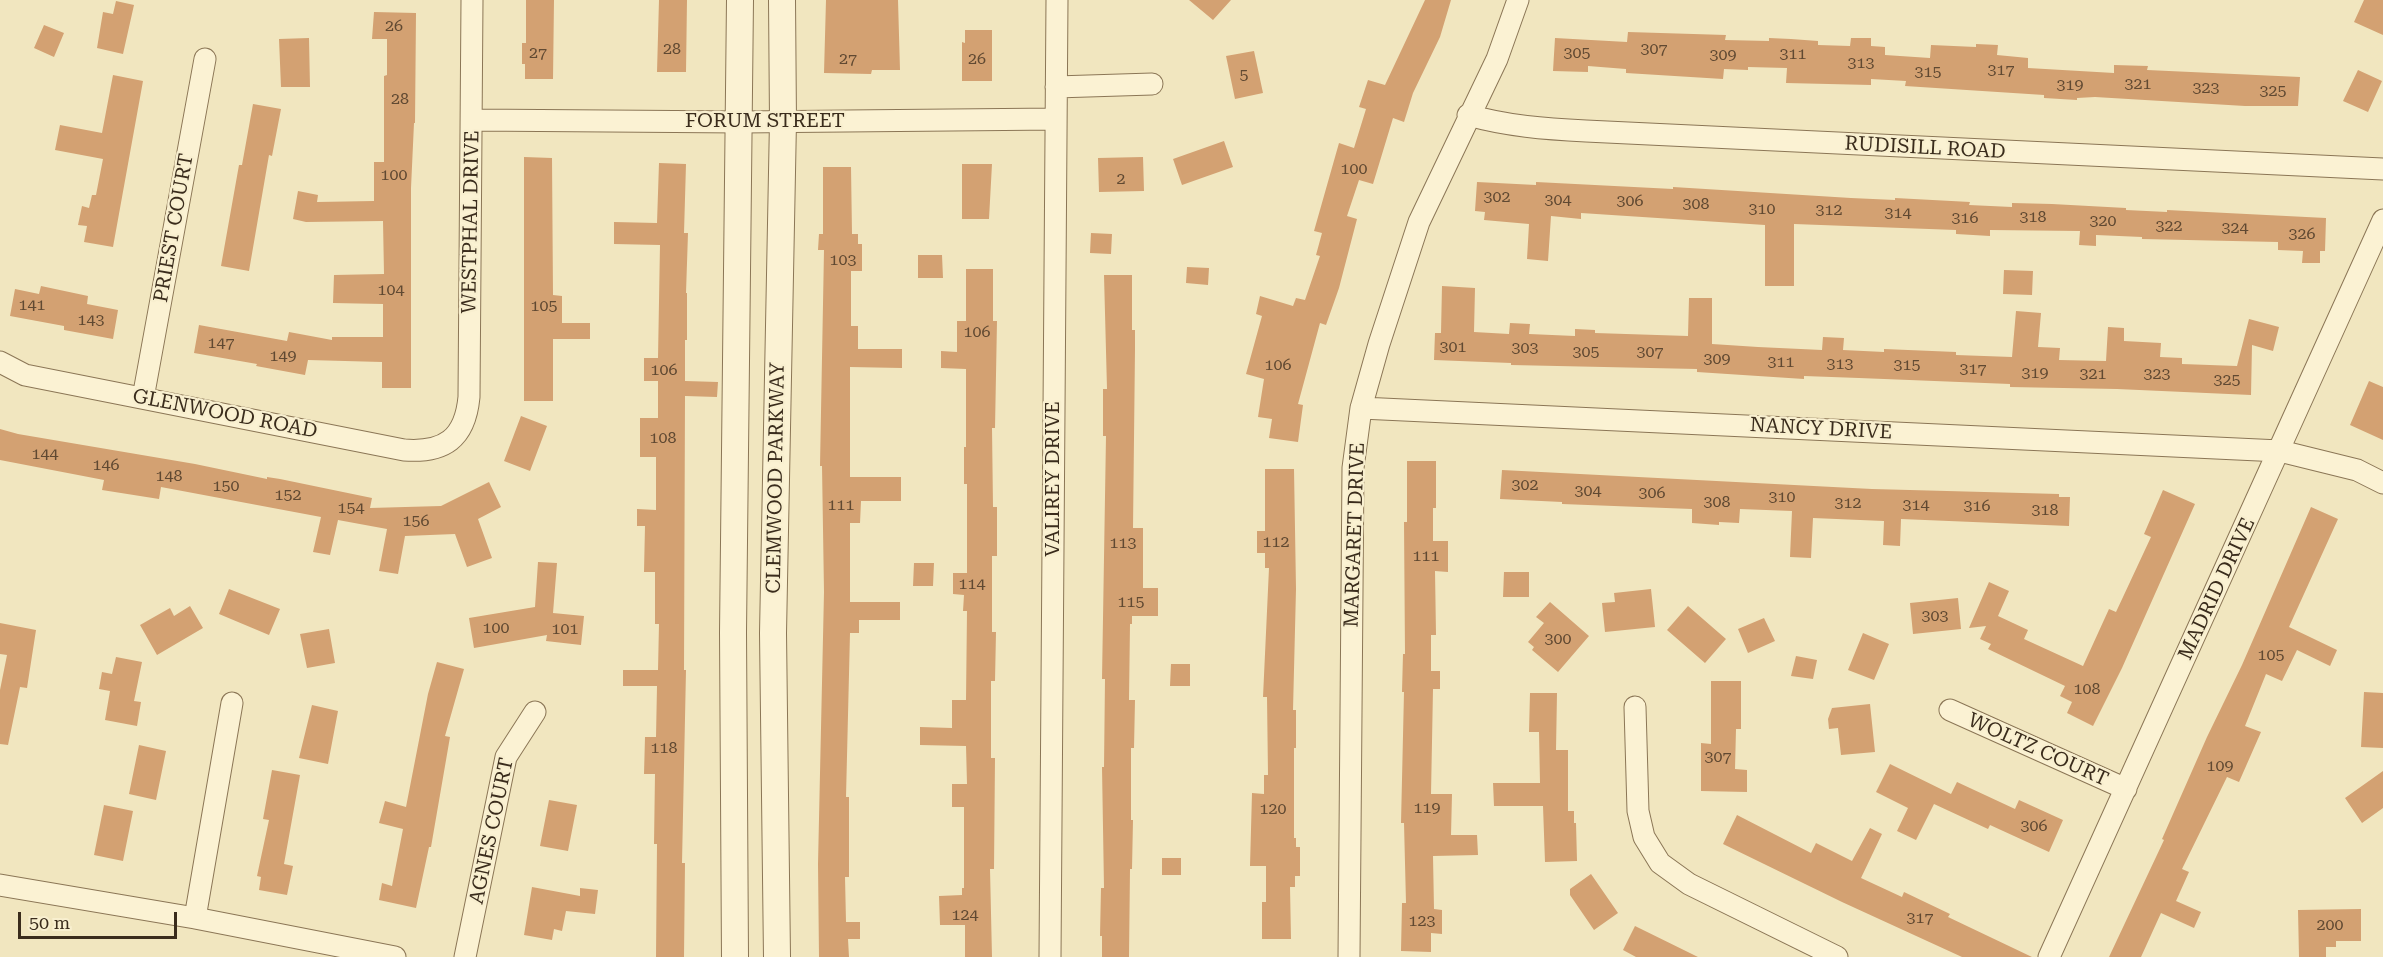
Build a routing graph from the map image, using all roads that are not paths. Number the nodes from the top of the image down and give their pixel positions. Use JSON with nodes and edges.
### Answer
{"nodes":[{"id":1,"x":472,"y":0,"type":"edge"},
{"id":2,"x":740,"y":0,"type":"edge"},
{"id":3,"x":782,"y":0,"type":"edge"},
{"id":4,"x":1057,"y":0,"type":"edge"},
{"id":5,"x":1518,"y":0,"type":"edge"},
{"id":6,"x":206,"y":59,"type":"dead end"},
{"id":7,"x":1152,"y":84,"type":"dead end"},
{"id":8,"x":1056,"y":87,"type":"junction"},
{"id":9,"x":1468,"y":115,"type":"junction"},
{"id":10,"x":1056,"y":118,"type":"junction"},
{"id":11,"x":473,"y":120,"type":"junction"},
{"id":12,"x":783,"y":121,"type":"junction"},
{"id":13,"x":741,"y":122,"type":"junction"},
{"id":14,"x":2383,"y":170,"type":"edge"},
{"id":15,"x":2383,"y":220,"type":"edge"},
{"id":16,"x":0,"y":362,"type":"edge"},
{"id":17,"x":143,"y":398,"type":"junction"},
{"id":18,"x":1361,"y":408,"type":"junction"},
{"id":19,"x":451,"y":440,"type":"joint"},
{"id":20,"x":2280,"y":451,"type":"junction"},
{"id":21,"x":2383,"y":483,"type":"edge"},
{"id":22,"x":232,"y":703,"type":"dead end"},
{"id":23,"x":1635,"y":707,"type":"dead end"},
{"id":24,"x":1950,"y":710,"type":"dead end"},
{"id":25,"x":535,"y":712,"type":"dead end"},
{"id":26,"x":2126,"y":789,"type":"junction"},
{"id":27,"x":0,"y":885,"type":"edge"},
{"id":28,"x":195,"y":918,"type":"junction"},
{"id":29,"x":395,"y":957,"type":"edge"},
{"id":30,"x":465,"y":957,"type":"edge"},
{"id":31,"x":735,"y":957,"type":"edge"},
{"id":32,"x":777,"y":957,"type":"edge"},
{"id":33,"x":1050,"y":957,"type":"edge"},
{"id":34,"x":1349,"y":957,"type":"edge"},
{"id":35,"x":1838,"y":957,"type":"edge"},
{"id":36,"x":2049,"y":957,"type":"edge"}],
"edges":[{"from":1,"to":11,"type":"street","name":"WESTPHAL DRIVE"},
{"from":2,"to":13,"type":"street","name":"CLEMWOOD PARKWAY"},
{"from":3,"to":12,"type":"street","name":"CLEMWOOD PARKWAY"},
{"from":4,"to":8,"type":"street","name":"VALIREY DRIVE"},
{"from":5,"to":9,"type":"street","name":"MARGARET DRIVE"},
{"from":6,"to":17,"type":"street","name":"PRIEST COURT"},
{"from":7,"to":8,"type":"street"},
{"from":8,"to":10,"type":"street","name":"VALIREY DRIVE"},
{"from":9,"to":14,"type":"street","name":"RUDISILL ROAD"},
{"from":9,"to":18,"type":"street","name":"MARGARET DRIVE"},
{"from":10,"to":12,"type":"street","name":"FORUM STREET"},
{"from":10,"to":33,"type":"street","name":"VALIREY DRIVE"},
{"from":11,"to":13,"type":"street","name":"FORUM STREET"},
{"from":11,"to":19,"type":"street","name":"WESTPHAL DRIVE"},
{"from":12,"to":13,"type":"street","name":"FORUM STREET"},
{"from":12,"to":32,"type":"street","name":"CLEMWOOD PARKWAY"},
{"from":13,"to":31,"type":"street","name":"CLEMWOOD PARKWAY"},
{"from":15,"to":20,"type":"street","name":"MADRID DRIVE"},
{"from":16,"to":17,"type":"street","name":"GLENWOOD ROAD"},
{"from":17,"to":19,"type":"street","name":"GLENWOOD ROAD"},
{"from":18,"to":20,"type":"street","name":"NANCY DRIVE"},
{"from":18,"to":34,"type":"street","name":"MARGARET DRIVE"},
{"from":20,"to":21,"type":"street","name":"NANCY DRIVE"},
{"from":20,"to":26,"type":"street","name":"MADRID DRIVE"},
{"from":22,"to":28,"type":"street"},
{"from":23,"to":35,"type":"street"},
{"from":24,"to":26,"type":"street","name":"WOLTZ COURT"},
{"from":25,"to":30,"type":"street","name":"AGNES COURT"},
{"from":26,"to":36,"type":"street","name":"MADRID DRIVE"},
{"from":27,"to":28,"type":"street"},
{"from":28,"to":29,"type":"street"}]}
